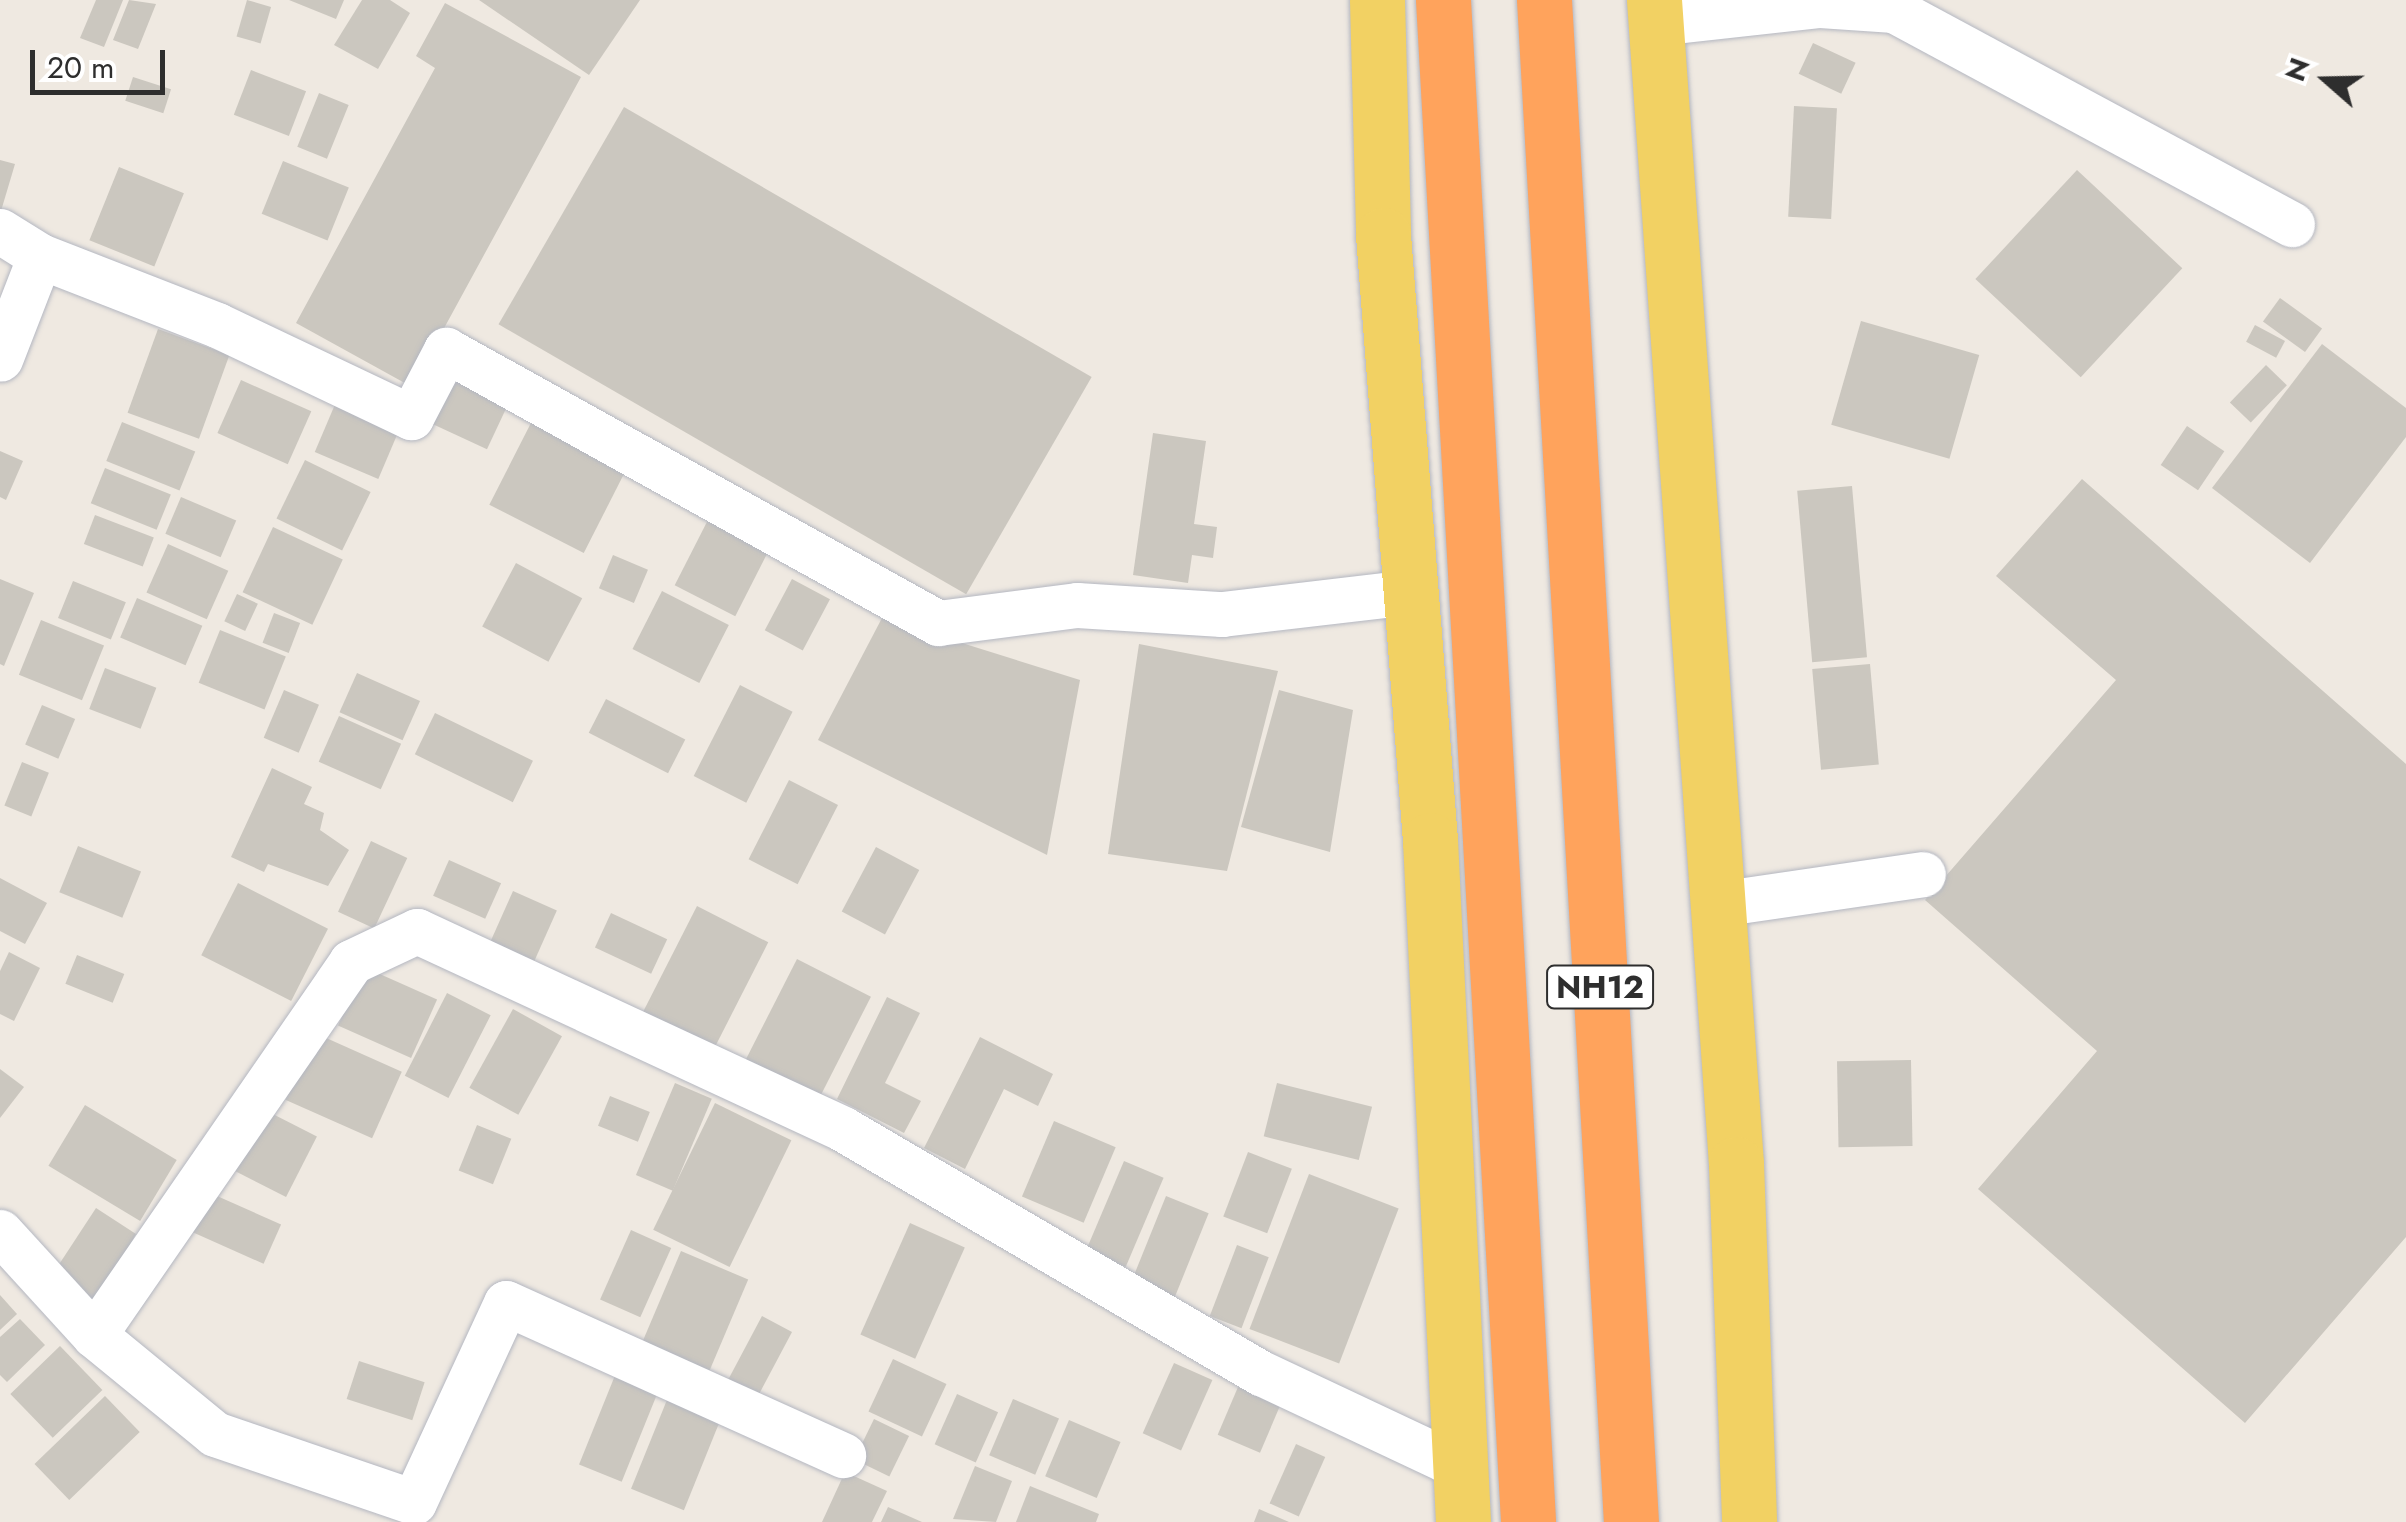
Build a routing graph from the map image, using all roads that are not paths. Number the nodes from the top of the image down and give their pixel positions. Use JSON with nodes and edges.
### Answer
{"nodes":[{"id":1,"x":1377,"y":0,"type":"edge"},
{"id":2,"x":1443,"y":0,"type":"edge"},
{"id":3,"x":1544,"y":0,"type":"edge"},
{"id":4,"x":1655,"y":12,"type":"edge"},
{"id":5,"x":2292,"y":224,"type":"dead end"},
{"id":6,"x":0,"y":231,"type":"edge"},
{"id":7,"x":40,"y":256,"type":"junction"},
{"id":8,"x":0,"y":359,"type":"edge"},
{"id":9,"x":1410,"y":592,"type":"junction"},
{"id":10,"x":1924,"y":874,"type":"dead end"},
{"id":11,"x":1718,"y":904,"type":"junction"},
{"id":12,"x":0,"y":1232,"type":"edge"},
{"id":13,"x":94,"y":1335,"type":"junction"},
{"id":14,"x":843,"y":1455,"type":"dead end"},
{"id":15,"x":1460,"y":1461,"type":"junction"},
{"id":16,"x":1464,"y":1522,"type":"edge"},
{"id":17,"x":1528,"y":1522,"type":"edge"},
{"id":18,"x":1632,"y":1522,"type":"edge"},
{"id":19,"x":1749,"y":1522,"type":"edge"}],
"edges":[{"from":1,"to":9,"type":"main road"},
{"from":2,"to":17,"type":"highway","number":"NH12"},
{"from":3,"to":18,"type":"highway","number":"NH12"},
{"from":4,"to":5,"type":"street"},
{"from":4,"to":11,"type":"main road"},
{"from":6,"to":7,"type":"street"},
{"from":7,"to":8,"type":"street"},
{"from":7,"to":9,"type":"street"},
{"from":9,"to":15,"type":"main road"},
{"from":10,"to":11,"type":"street"},
{"from":11,"to":19,"type":"main road"},
{"from":12,"to":13,"type":"street"},
{"from":13,"to":14,"type":"street"},
{"from":13,"to":15,"type":"street"},
{"from":15,"to":16,"type":"main road"}]}
